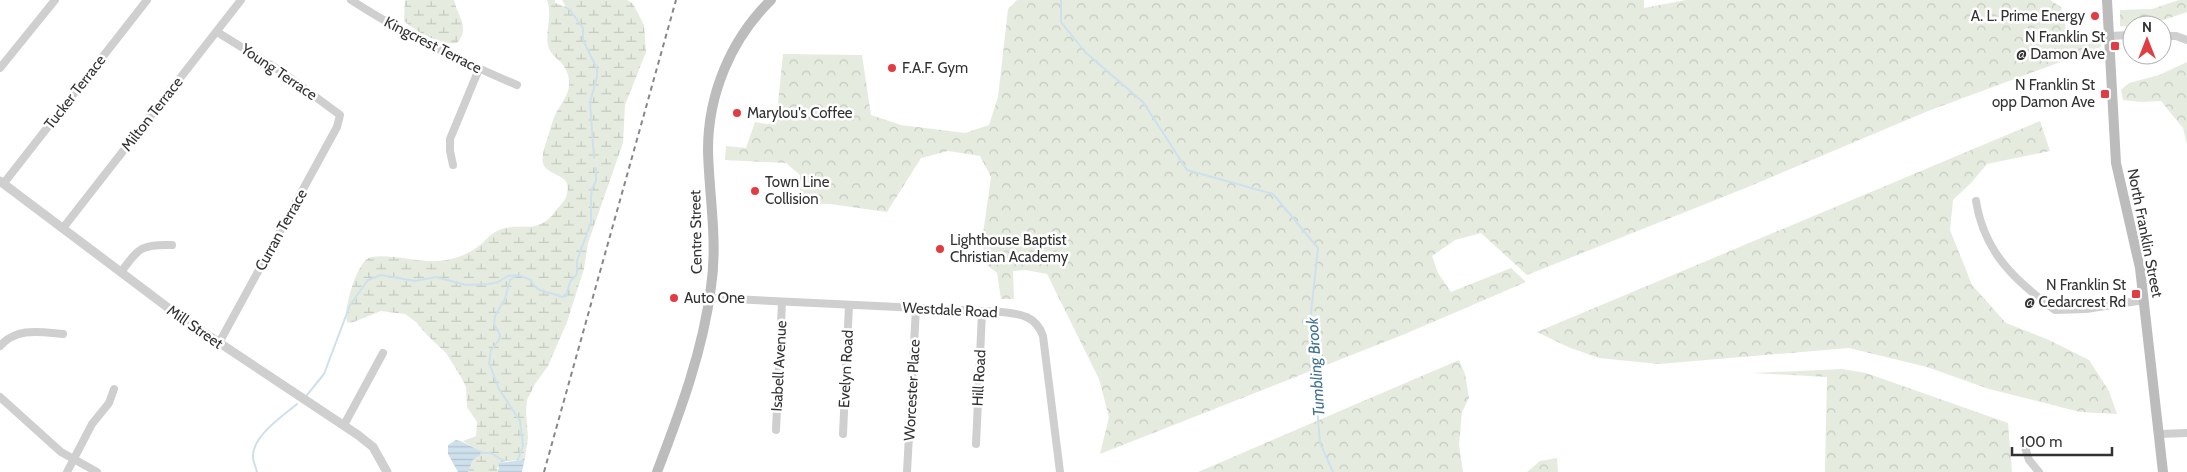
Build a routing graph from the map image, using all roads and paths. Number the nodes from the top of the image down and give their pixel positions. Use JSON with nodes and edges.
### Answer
{"nodes":[{"id":1,"x":54,"y":0,"type":"edge"},
{"id":2,"x":147,"y":0,"type":"edge"},
{"id":3,"x":241,"y":0,"type":"edge"},
{"id":4,"x":351,"y":0,"type":"edge"},
{"id":5,"x":771,"y":0,"type":"edge"},
{"id":6,"x":2107,"y":0,"type":"edge"},
{"id":7,"x":217,"y":32,"type":"junction"},
{"id":8,"x":2109,"y":36,"type":"junction"},
{"id":9,"x":2122,"y":36,"type":"edge"},
{"id":10,"x":2172,"y":36,"type":"edge"},
{"id":11,"x":2187,"y":40,"type":"edge"},
{"id":12,"x":0,"y":68,"type":"edge"},
{"id":13,"x":480,"y":69,"type":"junction"},
{"id":14,"x":517,"y":85,"type":"dead end"},
{"id":15,"x":340,"y":115,"type":"joint"},
{"id":16,"x":453,"y":165,"type":"dead end"},
{"id":17,"x":2,"y":182,"type":"edge"},
{"id":18,"x":1976,"y":201,"type":"dead end"},
{"id":19,"x":63,"y":228,"type":"junction"},
{"id":20,"x":172,"y":245,"type":"dead end"},
{"id":21,"x":121,"y":272,"type":"junction"},
{"id":22,"x":710,"y":298,"type":"junction"},
{"id":23,"x":2144,"y":300,"type":"junction"},
{"id":24,"x":782,"y":302,"type":"junction"},
{"id":25,"x":849,"y":305,"type":"junction"},
{"id":26,"x":916,"y":308,"type":"junction"},
{"id":27,"x":982,"y":312,"type":"junction"},
{"id":28,"x":62,"y":334,"type":"dead end"},
{"id":29,"x":219,"y":343,"type":"junction"},
{"id":30,"x":0,"y":346,"type":"edge"},
{"id":31,"x":383,"y":353,"type":"dead end"},
{"id":32,"x":114,"y":389,"type":"dead end"},
{"id":33,"x":0,"y":397,"type":"edge"},
{"id":34,"x":344,"y":425,"type":"junction"},
{"id":35,"x":776,"y":430,"type":"dead end"},
{"id":36,"x":2187,"y":433,"type":"edge"},
{"id":37,"x":843,"y":434,"type":"dead end"},
{"id":38,"x":2159,"y":434,"type":"junction"},
{"id":39,"x":976,"y":444,"type":"dead end"},
{"id":40,"x":2024,"y":444,"type":"dead end"},
{"id":41,"x":74,"y":460,"type":"junction"},
{"id":42,"x":68,"y":472,"type":"edge"},
{"id":43,"x":97,"y":472,"type":"edge"},
{"id":44,"x":387,"y":472,"type":"edge"},
{"id":45,"x":657,"y":472,"type":"edge"},
{"id":46,"x":907,"y":472,"type":"edge"},
{"id":47,"x":1060,"y":472,"type":"edge"},
{"id":48,"x":2039,"y":472,"type":"edge"},
{"id":49,"x":2163,"y":472,"type":"edge"}],
"edges":[{"from":1,"to":12,"type":"street"},
{"from":2,"to":17,"type":"street","name":"Tucker Terrace"},
{"from":3,"to":7,"type":"street","name":"Milton Terrace"},
{"from":4,"to":13,"type":"street","name":"Kingcrest Terrace"},
{"from":5,"to":22,"type":"main road","name":"Centre Street"},
{"from":6,"to":8,"type":"main road","name":"North Franklin Street"},
{"from":7,"to":15,"type":"street","name":"Young Terrace"},
{"from":7,"to":19,"type":"street","name":"Milton Terrace"},
{"from":8,"to":9,"type":"street"},
{"from":8,"to":23,"type":"main road","name":"North Franklin Street"},
{"from":10,"to":11,"type":"street"},
{"from":13,"to":14,"type":"street","name":"Kingcrest Terrace"},
{"from":13,"to":16,"type":"street"},
{"from":15,"to":29,"type":"street","name":"Curran Terrace"},
{"from":17,"to":19,"type":"street","name":"Mill Street"},
{"from":18,"to":23,"type":"street"},
{"from":19,"to":21,"type":"street","name":"Mill Street"},
{"from":20,"to":21,"type":"street"},
{"from":21,"to":29,"type":"street","name":"Mill Street"},
{"from":22,"to":24,"type":"street","name":"Westdale Road"},
{"from":22,"to":45,"type":"main road","name":"Centre Street"},
{"from":23,"to":38,"type":"main road","name":"North Franklin Street"},
{"from":24,"to":25,"type":"street","name":"Westdale Road"},
{"from":24,"to":35,"type":"street","name":"Isabell Avenue"},
{"from":25,"to":26,"type":"street","name":"Westdale Road"},
{"from":25,"to":37,"type":"street","name":"Evelyn Road"},
{"from":26,"to":27,"type":"street","name":"Westdale Road"},
{"from":26,"to":46,"type":"street","name":"Worcester Place"},
{"from":27,"to":39,"type":"street","name":"Hill Road"},
{"from":27,"to":47,"type":"street","name":"Westdale Road"},
{"from":28,"to":30,"type":"street"},
{"from":29,"to":34,"type":"street","name":"Mill Street"},
{"from":31,"to":34,"type":"street"},
{"from":32,"to":41,"type":"street"},
{"from":33,"to":41,"type":"street"},
{"from":34,"to":44,"type":"street","name":"Mill Street"},
{"from":36,"to":38,"type":"street"},
{"from":38,"to":49,"type":"main road","name":"North Franklin Street"},
{"from":40,"to":48,"type":"street"},
{"from":41,"to":42,"type":"street"},
{"from":41,"to":43,"type":"street"}]}
